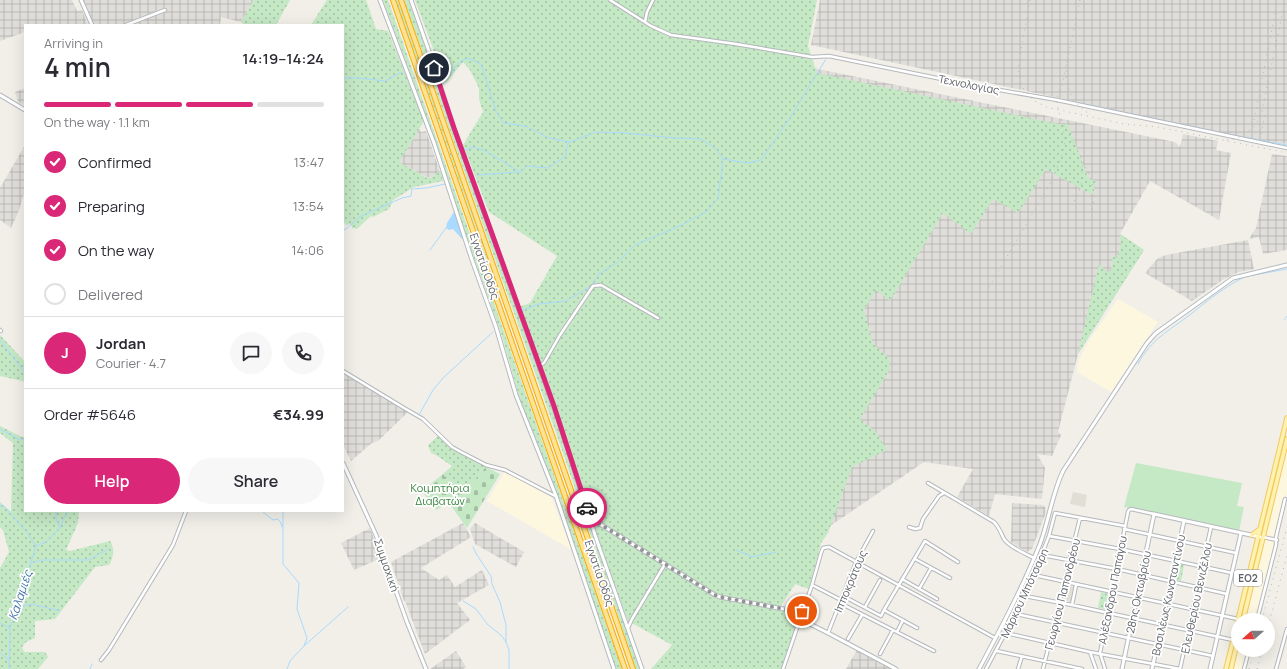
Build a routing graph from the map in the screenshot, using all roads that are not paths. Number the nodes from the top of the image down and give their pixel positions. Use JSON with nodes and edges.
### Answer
{"nodes":[{"id":1,"x":80,"y":0,"type":"edge"},
{"id":2,"x":380,"y":0,"type":"edge"},
{"id":3,"x":393,"y":0,"type":"edge"},
{"id":4,"x":401,"y":0,"type":"edge"},
{"id":5,"x":411,"y":0,"type":"edge"},
{"id":6,"x":610,"y":0,"type":"edge"},
{"id":7,"x":653,"y":0,"type":"edge"},
{"id":8,"x":165,"y":10,"type":"dead end"},
{"id":9,"x":645,"y":22,"type":"junction"},
{"id":10,"x":92,"y":24,"type":"edge"},
{"id":11,"x":129,"y":24,"type":"edge"},
{"id":12,"x":0,"y":95,"type":"edge"},
{"id":13,"x":24,"y":109,"type":"edge"},
{"id":14,"x":1287,"y":148,"type":"edge"},
{"id":15,"x":1287,"y":265,"type":"edge"},
{"id":16,"x":658,"y":318,"type":"dead end"},
{"id":17,"x":539,"y":366,"type":"junction"},
{"id":18,"x":344,"y":372,"type":"edge"},
{"id":19,"x":1287,"y":418,"type":"edge"},
{"id":20,"x":1287,"y":439,"type":"edge"},
{"id":21,"x":344,"y":465,"type":"edge"},
{"id":22,"x":928,"y":483,"type":"dead end"},
{"id":23,"x":944,"y":492,"type":"junction"},
{"id":24,"x":556,"y":496,"type":"junction"},
{"id":25,"x":1286,"y":499,"type":"dead end"},
{"id":26,"x":186,"y":512,"type":"edge"},
{"id":27,"x":1154,"y":514,"type":"junction"},
{"id":28,"x":1080,"y":518,"type":"junction"},
{"id":29,"x":591,"y":520,"type":"junction"},
{"id":30,"x":1184,"y":521,"type":"junction"},
{"id":31,"x":909,"y":527,"type":"dead end"},
{"id":32,"x":1211,"y":527,"type":"junction"},
{"id":33,"x":1125,"y":528,"type":"junction"},
{"id":34,"x":1260,"y":528,"type":"junction"},
{"id":35,"x":873,"y":531,"type":"dead end"},
{"id":36,"x":1241,"y":533,"type":"junction"},
{"id":37,"x":1150,"y":535,"type":"junction"},
{"id":38,"x":1252,"y":535,"type":"junction"},
{"id":39,"x":1049,"y":536,"type":"junction"},
{"id":40,"x":1261,"y":537,"type":"junction"},
{"id":41,"x":1276,"y":540,"type":"junction"},
{"id":42,"x":1075,"y":541,"type":"junction"},
{"id":43,"x":1180,"y":541,"type":"junction"},
{"id":44,"x":1206,"y":547,"type":"junction"},
{"id":45,"x":1120,"y":549,"type":"junction"},
{"id":46,"x":1236,"y":553,"type":"junction"},
{"id":47,"x":1146,"y":554,"type":"junction"},
{"id":48,"x":1042,"y":555,"type":"junction"},
{"id":49,"x":1034,"y":558,"type":"junction"},
{"id":50,"x":915,"y":559,"type":"junction"},
{"id":51,"x":1070,"y":561,"type":"junction"},
{"id":52,"x":1175,"y":561,"type":"junction"},
{"id":53,"x":856,"y":562,"type":"junction"},
{"id":54,"x":958,"y":562,"type":"dead end"},
{"id":55,"x":665,"y":564,"type":"junction"},
{"id":56,"x":1202,"y":567,"type":"junction"},
{"id":57,"x":932,"y":568,"type":"junction"},
{"id":58,"x":1116,"y":569,"type":"junction"},
{"id":59,"x":1232,"y":573,"type":"junction"},
{"id":60,"x":1142,"y":574,"type":"junction"},
{"id":61,"x":1034,"y":575,"type":"junction"},
{"id":62,"x":950,"y":578,"type":"dead end"},
{"id":63,"x":902,"y":579,"type":"junction"},
{"id":64,"x":880,"y":580,"type":"dead end"},
{"id":65,"x":1171,"y":581,"type":"junction"},
{"id":66,"x":1065,"y":582,"type":"junction"},
{"id":67,"x":812,"y":585,"type":"junction"},
{"id":68,"x":1076,"y":585,"type":"junction"},
{"id":69,"x":898,"y":586,"type":"junction"},
{"id":70,"x":1198,"y":587,"type":"junction"},
{"id":71,"x":919,"y":589,"type":"junction"},
{"id":72,"x":1112,"y":592,"type":"junction"},
{"id":73,"x":1227,"y":594,"type":"junction"},
{"id":74,"x":843,"y":596,"type":"junction"},
{"id":75,"x":1025,"y":596,"type":"junction"},
{"id":76,"x":1137,"y":598,"type":"junction"},
{"id":77,"x":937,"y":599,"type":"dead end"},
{"id":78,"x":841,"y":602,"type":"junction"},
{"id":79,"x":1060,"y":603,"type":"junction"},
{"id":80,"x":1166,"y":604,"type":"junction"},
{"id":81,"x":1072,"y":605,"type":"junction"},
{"id":82,"x":865,"y":607,"type":"junction"},
{"id":83,"x":1193,"y":609,"type":"junction"},
{"id":84,"x":884,"y":610,"type":"junction"},
{"id":85,"x":1108,"y":613,"type":"junction"},
{"id":86,"x":1241,"y":613,"type":"edge"},
{"id":87,"x":1259,"y":613,"type":"edge"},
{"id":88,"x":1016,"y":614,"type":"junction"},
{"id":89,"x":862,"y":615,"type":"junction"},
{"id":90,"x":881,"y":616,"type":"junction"},
{"id":91,"x":1222,"y":616,"type":"junction"},
{"id":92,"x":1133,"y":618,"type":"junction"},
{"id":93,"x":1231,"y":618,"type":"edge"},
{"id":94,"x":801,"y":619,"type":"junction"},
{"id":95,"x":903,"y":620,"type":"junction"},
{"id":96,"x":877,"y":622,"type":"junction"},
{"id":97,"x":1055,"y":623,"type":"junction"},
{"id":98,"x":1162,"y":624,"type":"junction"},
{"id":99,"x":918,"y":628,"type":"dead end"},
{"id":100,"x":628,"y":629,"type":"junction"},
{"id":101,"x":1287,"y":629,"type":"edge"},
{"id":102,"x":1189,"y":630,"type":"junction"},
{"id":103,"x":895,"y":631,"type":"junction"},
{"id":104,"x":828,"y":632,"type":"junction"},
{"id":105,"x":1104,"y":632,"type":"junction"},
{"id":106,"x":1006,"y":633,"type":"junction"},
{"id":107,"x":1286,"y":633,"type":"edge"},
{"id":108,"x":1218,"y":636,"type":"junction"},
{"id":109,"x":1129,"y":637,"type":"junction"},
{"id":110,"x":995,"y":638,"type":"junction"},
{"id":111,"x":848,"y":639,"type":"dead end"},
{"id":112,"x":1231,"y":639,"type":"edge"},
{"id":113,"x":1050,"y":642,"type":"junction"},
{"id":114,"x":1158,"y":643,"type":"junction"},
{"id":115,"x":1231,"y":648,"type":"edge"},
{"id":116,"x":1185,"y":649,"type":"junction"},
{"id":117,"x":934,"y":651,"type":"dead end"},
{"id":118,"x":997,"y":651,"type":"junction"},
{"id":119,"x":1090,"y":652,"type":"junction"},
{"id":120,"x":880,"y":654,"type":"dead end"},
{"id":121,"x":1100,"y":654,"type":"junction"},
{"id":122,"x":1022,"y":656,"type":"junction"},
{"id":123,"x":1213,"y":656,"type":"junction"},
{"id":124,"x":1234,"y":657,"type":"edge"},
{"id":125,"x":1247,"y":657,"type":"edge"},
{"id":126,"x":1124,"y":658,"type":"junction"},
{"id":127,"x":101,"y":660,"type":"dead end"},
{"id":128,"x":1046,"y":661,"type":"junction"},
{"id":129,"x":1153,"y":664,"type":"junction"},
{"id":130,"x":426,"y":669,"type":"edge"},
{"id":131,"x":614,"y":669,"type":"edge"},
{"id":132,"x":625,"y":669,"type":"edge"},
{"id":133,"x":633,"y":669,"type":"edge"},
{"id":134,"x":642,"y":669,"type":"edge"},
{"id":135,"x":783,"y":669,"type":"edge"},
{"id":136,"x":896,"y":669,"type":"edge"},
{"id":137,"x":980,"y":669,"type":"edge"},
{"id":138,"x":986,"y":669,"type":"edge"},
{"id":139,"x":1018,"y":669,"type":"edge"},
{"id":140,"x":1043,"y":669,"type":"edge"},
{"id":141,"x":1079,"y":669,"type":"edge"},
{"id":142,"x":1096,"y":669,"type":"edge"},
{"id":143,"x":1105,"y":669,"type":"edge"},
{"id":144,"x":1122,"y":669,"type":"edge"},
{"id":145,"x":1152,"y":669,"type":"edge"},
{"id":146,"x":1180,"y":669,"type":"edge"},
{"id":147,"x":1210,"y":669,"type":"edge"},
{"id":148,"x":1226,"y":669,"type":"edge"},
{"id":149,"x":1231,"y":669,"type":"edge"},
{"id":150,"x":1244,"y":669,"type":"edge"},
{"id":151,"x":1276,"y":669,"type":"edge"}],
"edges":[{"from":1,"to":10,"type":"street"},
{"from":2,"to":24,"type":"street"},
{"from":3,"to":132,"type":"highway","name":"Εγνατία Οδός"},
{"from":4,"to":133,"type":"highway","name":"Εγνατία Οδός"},
{"from":5,"to":17,"type":"street"},
{"from":6,"to":9,"type":"street"},
{"from":7,"to":9,"type":"street"},
{"from":8,"to":11,"type":"street"},
{"from":9,"to":14,"type":"street","name":"Τεχνολογίας"},
{"from":12,"to":13,"type":"street"},
{"from":15,"to":49,"type":"street"},
{"from":16,"to":17,"type":"street"},
{"from":17,"to":29,"type":"street"},
{"from":18,"to":24,"type":"street"},
{"from":19,"to":34,"type":"main road","number":"ΕΟ2"},
{"from":20,"to":40,"type":"main road","number":"ΕΟ2"},
{"from":21,"to":130,"type":"street","name":"Συμμαχική"},
{"from":22,"to":23,"type":"street"},
{"from":23,"to":31,"type":"street"},
{"from":23,"to":49,"type":"street"},
{"from":24,"to":131,"type":"street"},
{"from":25,"to":41,"type":"street"},
{"from":26,"to":127,"type":"street"},
{"from":27,"to":30,"type":"street"},
{"from":27,"to":33,"type":"street","name":"Αλέξανδρου Παπάγου"},
{"from":27,"to":37,"type":"street","name":"28ης Οκτωβρίου"},
{"from":28,"to":33,"type":"street"},
{"from":28,"to":39,"type":"street","name":"Μάρκου Μπότσαρη"},
{"from":28,"to":42,"type":"street","name":"Γεωργίου Παπανδρέου"},
{"from":29,"to":55,"type":"street"},
{"from":29,"to":100,"type":"street"},
{"from":30,"to":32,"type":"street"},
{"from":30,"to":43,"type":"street","name":"Βασιλέως Κωνσταντίνου"},
{"from":32,"to":36,"type":"street"},
{"from":32,"to":44,"type":"street","name":"Ελευθερίου Βενιζέλου"},
{"from":33,"to":37,"type":"street"},
{"from":33,"to":45,"type":"street","name":"Αλέξανδρου Παπάγου"},
{"from":34,"to":38,"type":"main road"},
{"from":34,"to":40,"type":"main road","number":"ΕΟ2"},
{"from":35,"to":53,"type":"street","name":"Ιπποκράτους"},
{"from":36,"to":38,"type":"street"},
{"from":36,"to":46,"type":"street"},
{"from":37,"to":43,"type":"street"},
{"from":37,"to":47,"type":"street","name":"28ης Οκτωβρίου"},
{"from":38,"to":40,"type":"street"},
{"from":39,"to":42,"type":"street"},
{"from":39,"to":48,"type":"street","name":"Μάρκου Μπότσαρη"},
{"from":40,"to":41,"type":"street"},
{"from":40,"to":86,"type":"main road","number":"ΕΟ2"},
{"from":41,"to":87,"type":"street"},
{"from":42,"to":45,"type":"street"},
{"from":42,"to":51,"type":"street","name":"Γεωργίου Παπανδρέου"},
{"from":43,"to":44,"type":"street"},
{"from":43,"to":52,"type":"street","name":"Βασιλέως Κωνσταντίνου"},
{"from":44,"to":46,"type":"street"},
{"from":44,"to":56,"type":"street","name":"Ελευθερίου Βενιζέλου"},
{"from":45,"to":47,"type":"street"},
{"from":45,"to":58,"type":"street","name":"Αλέξανδρου Παπάγου"},
{"from":46,"to":59,"type":"street"},
{"from":47,"to":52,"type":"street"},
{"from":47,"to":60,"type":"street","name":"28ης Οκτωβρίου"},
{"from":48,"to":51,"type":"street"},
{"from":48,"to":61,"type":"street","name":"Μάρκου Μπότσαρη"},
{"from":49,"to":110,"type":"street"},
{"from":50,"to":54,"type":"street"},
{"from":50,"to":57,"type":"street"},
{"from":50,"to":63,"type":"street"},
{"from":51,"to":58,"type":"street"},
{"from":51,"to":66,"type":"street","name":"Γεωργίου Παπανδρέου"},
{"from":52,"to":56,"type":"street"},
{"from":52,"to":65,"type":"street","name":"Βασιλέως Κωνσταντίνου"},
{"from":53,"to":67,"type":"street"},
{"from":53,"to":69,"type":"street"},
{"from":53,"to":74,"type":"street","name":"Ιπποκράτους"},
{"from":55,"to":94,"type":"street"},
{"from":55,"to":100,"type":"street"},
{"from":56,"to":59,"type":"street"},
{"from":56,"to":70,"type":"street","name":"Ελευθερίου Βενιζέλου"},
{"from":57,"to":62,"type":"street"},
{"from":57,"to":71,"type":"street"},
{"from":58,"to":60,"type":"street"},
{"from":58,"to":72,"type":"street","name":"Αλέξανδρου Παπάγου"},
{"from":59,"to":73,"type":"street"},
{"from":60,"to":65,"type":"street"},
{"from":60,"to":76,"type":"street","name":"28ης Οκτωβρίου"},
{"from":61,"to":66,"type":"street"},
{"from":61,"to":75,"type":"street","name":"Μάρκου Μπότσαρη"},
{"from":63,"to":69,"type":"street"},
{"from":63,"to":71,"type":"street"},
{"from":64,"to":82,"type":"street"},
{"from":65,"to":70,"type":"street"},
{"from":65,"to":80,"type":"street","name":"Βασιλέως Κωνσταντίνου"},
{"from":66,"to":68,"type":"street"},
{"from":66,"to":79,"type":"street","name":"Γεωργίου Παπανδρέου"},
{"from":67,"to":78,"type":"street"},
{"from":67,"to":94,"type":"street"},
{"from":68,"to":72,"type":"street"},
{"from":68,"to":81,"type":"street"},
{"from":69,"to":84,"type":"street"},
{"from":69,"to":110,"type":"street"},
{"from":70,"to":73,"type":"street"},
{"from":70,"to":83,"type":"street","name":"Ελευθερίου Βενιζέλου"},
{"from":71,"to":77,"type":"street"},
{"from":72,"to":76,"type":"street"},
{"from":72,"to":85,"type":"street","name":"Αλέξανδρου Παπάγου"},
{"from":73,"to":91,"type":"street"},
{"from":74,"to":78,"type":"street","name":"Ιπποκράτους"},
{"from":74,"to":82,"type":"street"},
{"from":75,"to":79,"type":"street"},
{"from":75,"to":88,"type":"street","name":"Μάρκου Μπότσαρη"},
{"from":76,"to":80,"type":"street"},
{"from":76,"to":92,"type":"street","name":"28ης Οκτωβρίου"},
{"from":78,"to":89,"type":"street"},
{"from":78,"to":104,"type":"street","name":"Ιπποκράτους"},
{"from":79,"to":81,"type":"street"},
{"from":79,"to":97,"type":"street","name":"Γεωργίου Παπανδρέου"},
{"from":80,"to":83,"type":"street"},
{"from":80,"to":98,"type":"street","name":"Βασιλέως Κωνσταντίνου"},
{"from":81,"to":85,"type":"street"},
{"from":82,"to":90,"type":"street"},
{"from":83,"to":91,"type":"street"},
{"from":83,"to":102,"type":"street","name":"Ελευθερίου Βενιζέλου"},
{"from":84,"to":90,"type":"street"},
{"from":84,"to":95,"type":"street"},
{"from":85,"to":92,"type":"street"},
{"from":85,"to":105,"type":"street","name":"Αλέξανδρου Παπάγου"},
{"from":88,"to":97,"type":"street"},
{"from":88,"to":106,"type":"street","name":"Μάρκου Μπότσαρη"},
{"from":89,"to":96,"type":"street"},
{"from":89,"to":111,"type":"street"},
{"from":90,"to":96,"type":"street"},
{"from":91,"to":93,"type":"street"},
{"from":91,"to":108,"type":"street"},
{"from":92,"to":98,"type":"street"},
{"from":92,"to":109,"type":"street","name":"28ης Οκτωβρίου"},
{"from":94,"to":104,"type":"street"},
{"from":94,"to":135,"type":"street"},
{"from":95,"to":99,"type":"street"},
{"from":95,"to":103,"type":"street"},
{"from":96,"to":103,"type":"street"},
{"from":97,"to":105,"type":"street"},
{"from":97,"to":113,"type":"street","name":"Γεωργίου Παπανδρέου"},
{"from":98,"to":102,"type":"street"},
{"from":98,"to":114,"type":"street","name":"Βασιλέως Κωνσταντίνου"},
{"from":100,"to":134,"type":"street"},
{"from":101,"to":107,"type":"street"},
{"from":102,"to":108,"type":"street"},
{"from":102,"to":116,"type":"street","name":"Ελευθερίου Βενιζέλου"},
{"from":103,"to":117,"type":"street"},
{"from":103,"to":120,"type":"street"},
{"from":104,"to":136,"type":"street"},
{"from":105,"to":109,"type":"street"},
{"from":105,"to":121,"type":"street","name":"Αλέξανδρου Παπάγου"},
{"from":106,"to":113,"type":"street"},
{"from":106,"to":118,"type":"street","name":"Μάρκου Μπότσαρη"},
{"from":107,"to":151,"type":"street"},
{"from":108,"to":112,"type":"street"},
{"from":108,"to":123,"type":"street"},
{"from":109,"to":114,"type":"street"},
{"from":109,"to":126,"type":"street","name":"28ης Οκτωβρίου"},
{"from":110,"to":137,"type":"street"},
{"from":113,"to":119,"type":"street"},
{"from":113,"to":128,"type":"street","name":"Γεωργίου Παπανδρέου"},
{"from":114,"to":116,"type":"street"},
{"from":114,"to":129,"type":"street","name":"Βασιλέως Κωνσταντίνου"},
{"from":115,"to":148,"type":"main road","number":"ΕΟ2"},
{"from":116,"to":123,"type":"street"},
{"from":116,"to":146,"type":"street","name":"Ελευθερίου Βενιζέλου"},
{"from":118,"to":122,"type":"street"},
{"from":118,"to":138,"type":"street","name":"Μάρκου Μπότσαρη"},
{"from":119,"to":121,"type":"street"},
{"from":119,"to":142,"type":"street"},
{"from":121,"to":126,"type":"street"},
{"from":121,"to":143,"type":"street","name":"Αλέξανδρου Παπάγου"},
{"from":122,"to":128,"type":"street"},
{"from":122,"to":139,"type":"street"},
{"from":123,"to":147,"type":"street"},
{"from":124,"to":149,"type":"main road"},
{"from":125,"to":150,"type":"street"},
{"from":126,"to":129,"type":"street"},
{"from":126,"to":144,"type":"street","name":"28ης Οκτωβρίου"},
{"from":128,"to":140,"type":"street","name":"Γεωργίου Παπανδρέου"},
{"from":128,"to":141,"type":"street"},
{"from":129,"to":145,"type":"street","name":"Βασιλέως Κωνσταντίνου"},
{"from":129,"to":146,"type":"street"}]}
